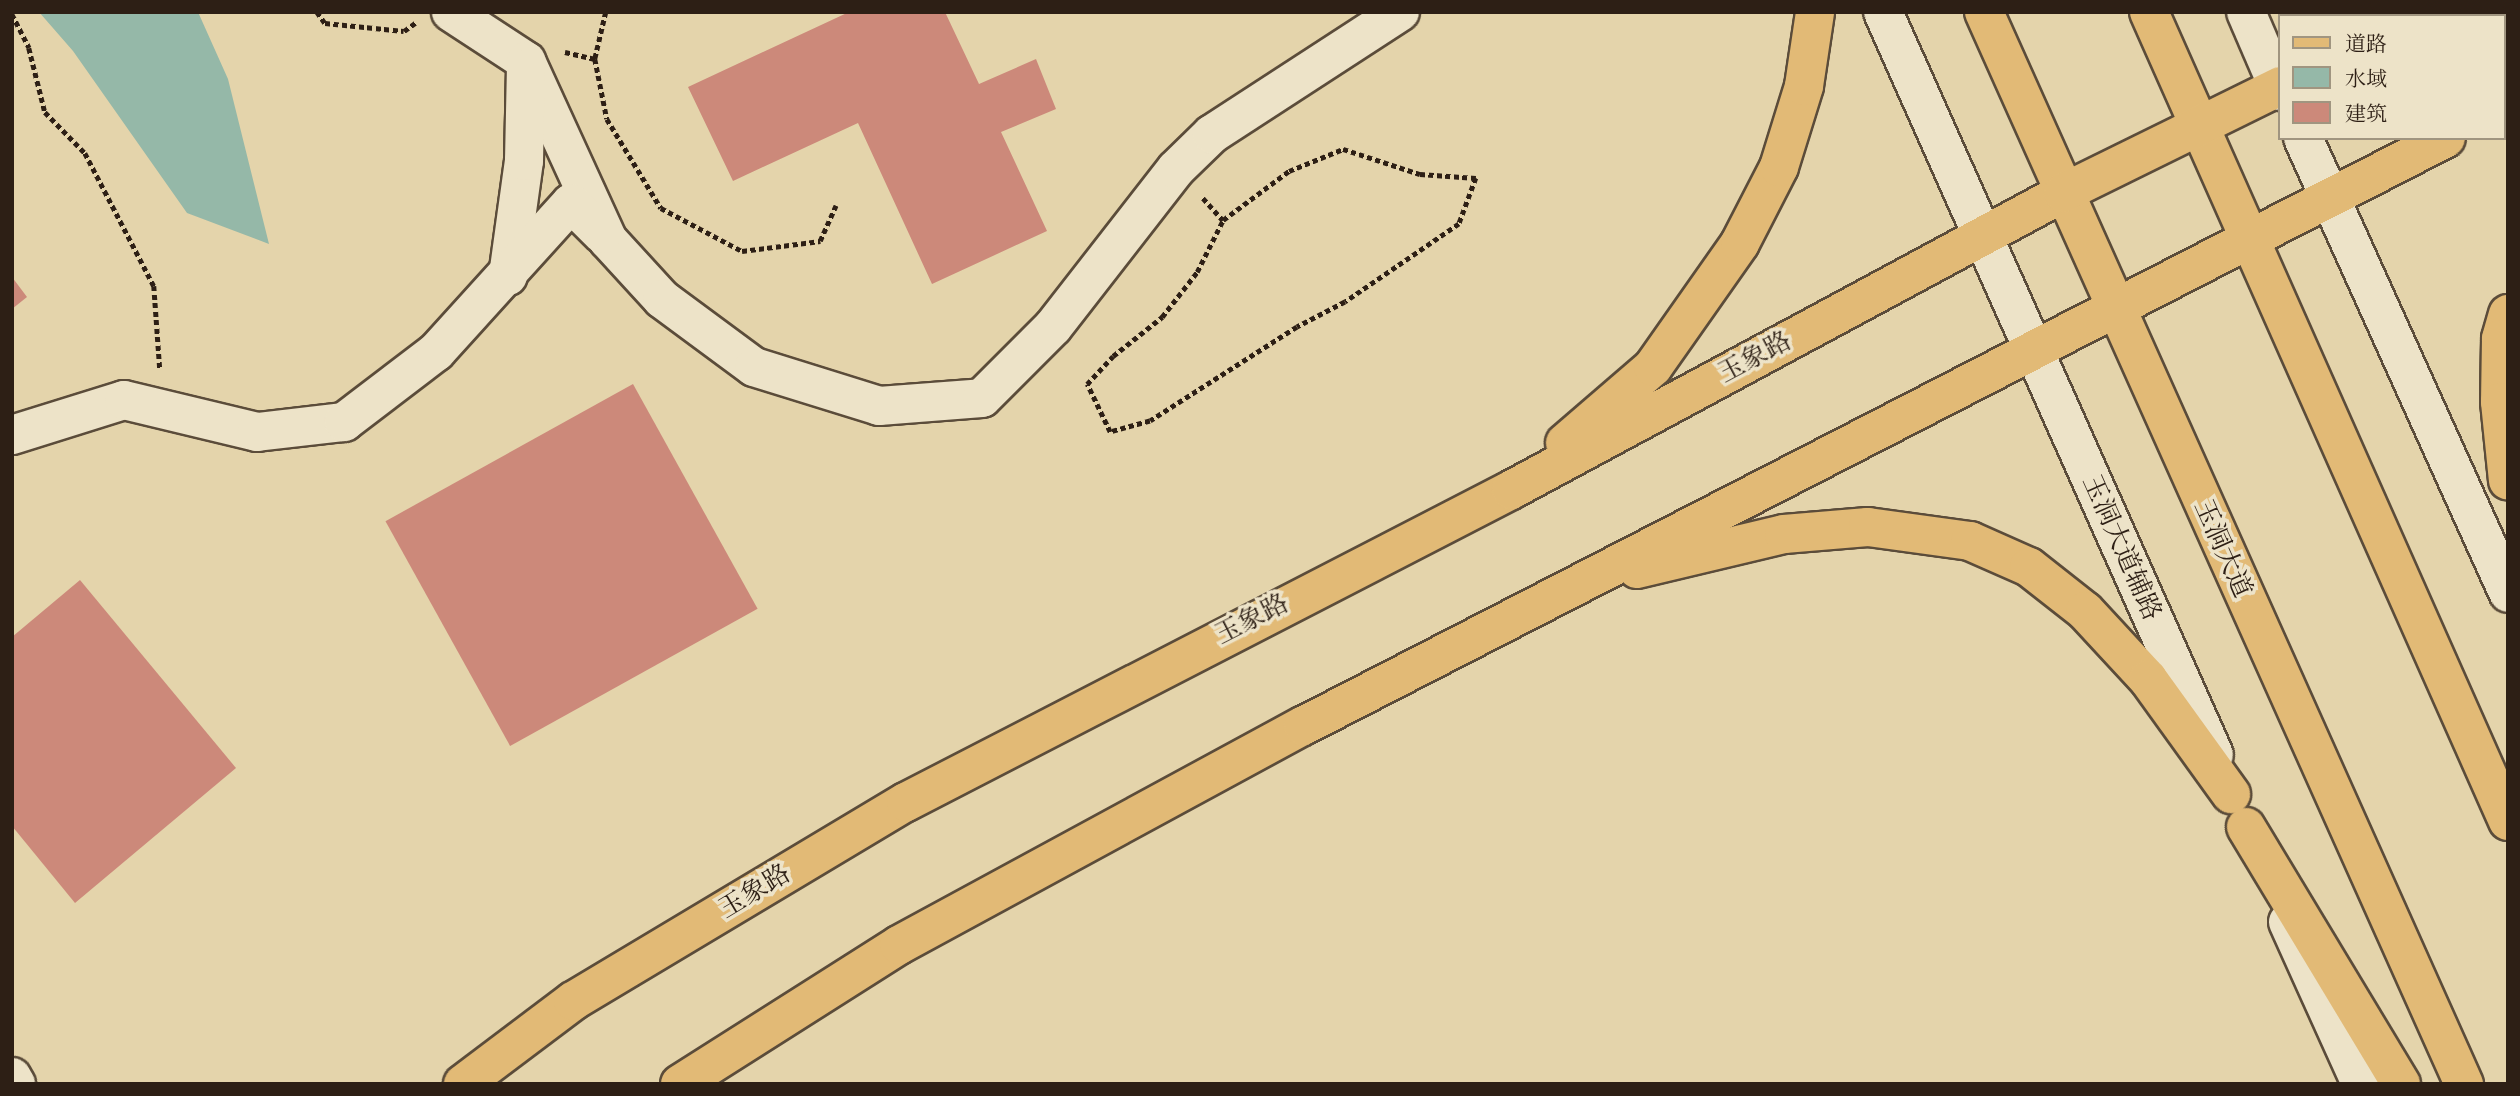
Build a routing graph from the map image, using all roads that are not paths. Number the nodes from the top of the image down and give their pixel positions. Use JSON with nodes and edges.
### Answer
{"nodes":[{"id":1,"x":1400,"y":12,"type":"edge"},
{"id":2,"x":1815,"y":12,"type":"edge"},
{"id":3,"x":1883,"y":12,"type":"edge"},
{"id":4,"x":1984,"y":12,"type":"edge"},
{"id":5,"x":2149,"y":12,"type":"edge"},
{"id":6,"x":2246,"y":12,"type":"edge"},
{"id":7,"x":436,"y":15,"type":"edge"},
{"id":8,"x":526,"y":61,"type":"junction"},
{"id":9,"x":2278,"y":84,"type":"edge"},
{"id":10,"x":2278,"y":89,"type":"edge"},
{"id":11,"x":2199,"y":126,"type":"junction"},
{"id":12,"x":2304,"y":140,"type":"edge"},
{"id":13,"x":2442,"y":140,"type":"edge"},
{"id":14,"x":2063,"y":193,"type":"junction"},
{"id":15,"x":2332,"y":200,"type":"junction"},
{"id":16,"x":1982,"y":235,"type":"junction"},
{"id":17,"x":2252,"y":238,"type":"junction"},
{"id":18,"x":608,"y":240,"type":"junction"},
{"id":19,"x":508,"y":276,"type":"junction"},
{"id":20,"x":2113,"y":307,"type":"junction"},
{"id":21,"x":2508,"y":314,"type":"edge"},
{"id":22,"x":2031,"y":349,"type":"junction"},
{"id":23,"x":12,"y":436,"type":"edge"},
{"id":24,"x":2508,"y":481,"type":"edge"},
{"id":25,"x":1511,"y":490,"type":"junction"},
{"id":26,"x":1580,"y":583,"type":"junction"},
{"id":27,"x":2508,"y":593,"type":"edge"},
{"id":28,"x":2238,"y":811,"type":"junction"},
{"id":29,"x":2508,"y":821,"type":"edge"},
{"id":30,"x":12,"y":1077,"type":"edge"},
{"id":31,"x":16,"y":1084,"type":"edge"},
{"id":32,"x":463,"y":1084,"type":"edge"},
{"id":33,"x":680,"y":1084,"type":"edge"},
{"id":34,"x":2361,"y":1084,"type":"edge"},
{"id":35,"x":2401,"y":1084,"type":"edge"},
{"id":36,"x":2464,"y":1084,"type":"edge"}],
"edges":[{"from":1,"to":18,"type":"street"},
{"from":2,"to":25,"type":"main road"},
{"from":3,"to":16,"type":"street","name":"玉洞大道辅路"},
{"from":4,"to":14,"type":"main road","name":"玉洞大道"},
{"from":5,"to":11,"type":"main road"},
{"from":6,"to":9,"type":"street"},
{"from":7,"to":8,"type":"street"},
{"from":8,"to":18,"type":"street"},
{"from":8,"to":19,"type":"street"},
{"from":10,"to":11,"type":"main road","name":"玉象路"},
{"from":11,"to":14,"type":"main road","name":"玉象路"},
{"from":11,"to":17,"type":"main road"},
{"from":12,"to":15,"type":"street"},
{"from":13,"to":15,"type":"main road"},
{"from":14,"to":16,"type":"main road","name":"玉象路"},
{"from":14,"to":20,"type":"main road","name":"玉洞大道"},
{"from":15,"to":17,"type":"main road"},
{"from":15,"to":27,"type":"street"},
{"from":16,"to":22,"type":"street","name":"玉洞大道辅路"},
{"from":16,"to":25,"type":"main road","name":"玉象路"},
{"from":17,"to":20,"type":"main road"},
{"from":17,"to":29,"type":"main road"},
{"from":18,"to":19,"type":"street"},
{"from":19,"to":23,"type":"street"},
{"from":20,"to":22,"type":"main road"},
{"from":20,"to":36,"type":"main road","name":"玉洞大道"},
{"from":21,"to":24,"type":"main road"},
{"from":22,"to":26,"type":"main road"},
{"from":22,"to":28,"type":"street","name":"玉洞大道辅路"},
{"from":25,"to":32,"type":"main road","name":"玉象路"},
{"from":26,"to":28,"type":"main road"},
{"from":26,"to":33,"type":"main road"},
{"from":28,"to":34,"type":"street","name":"玉洞大道辅路"},
{"from":28,"to":35,"type":"main road"},
{"from":30,"to":31,"type":"street"}]}
